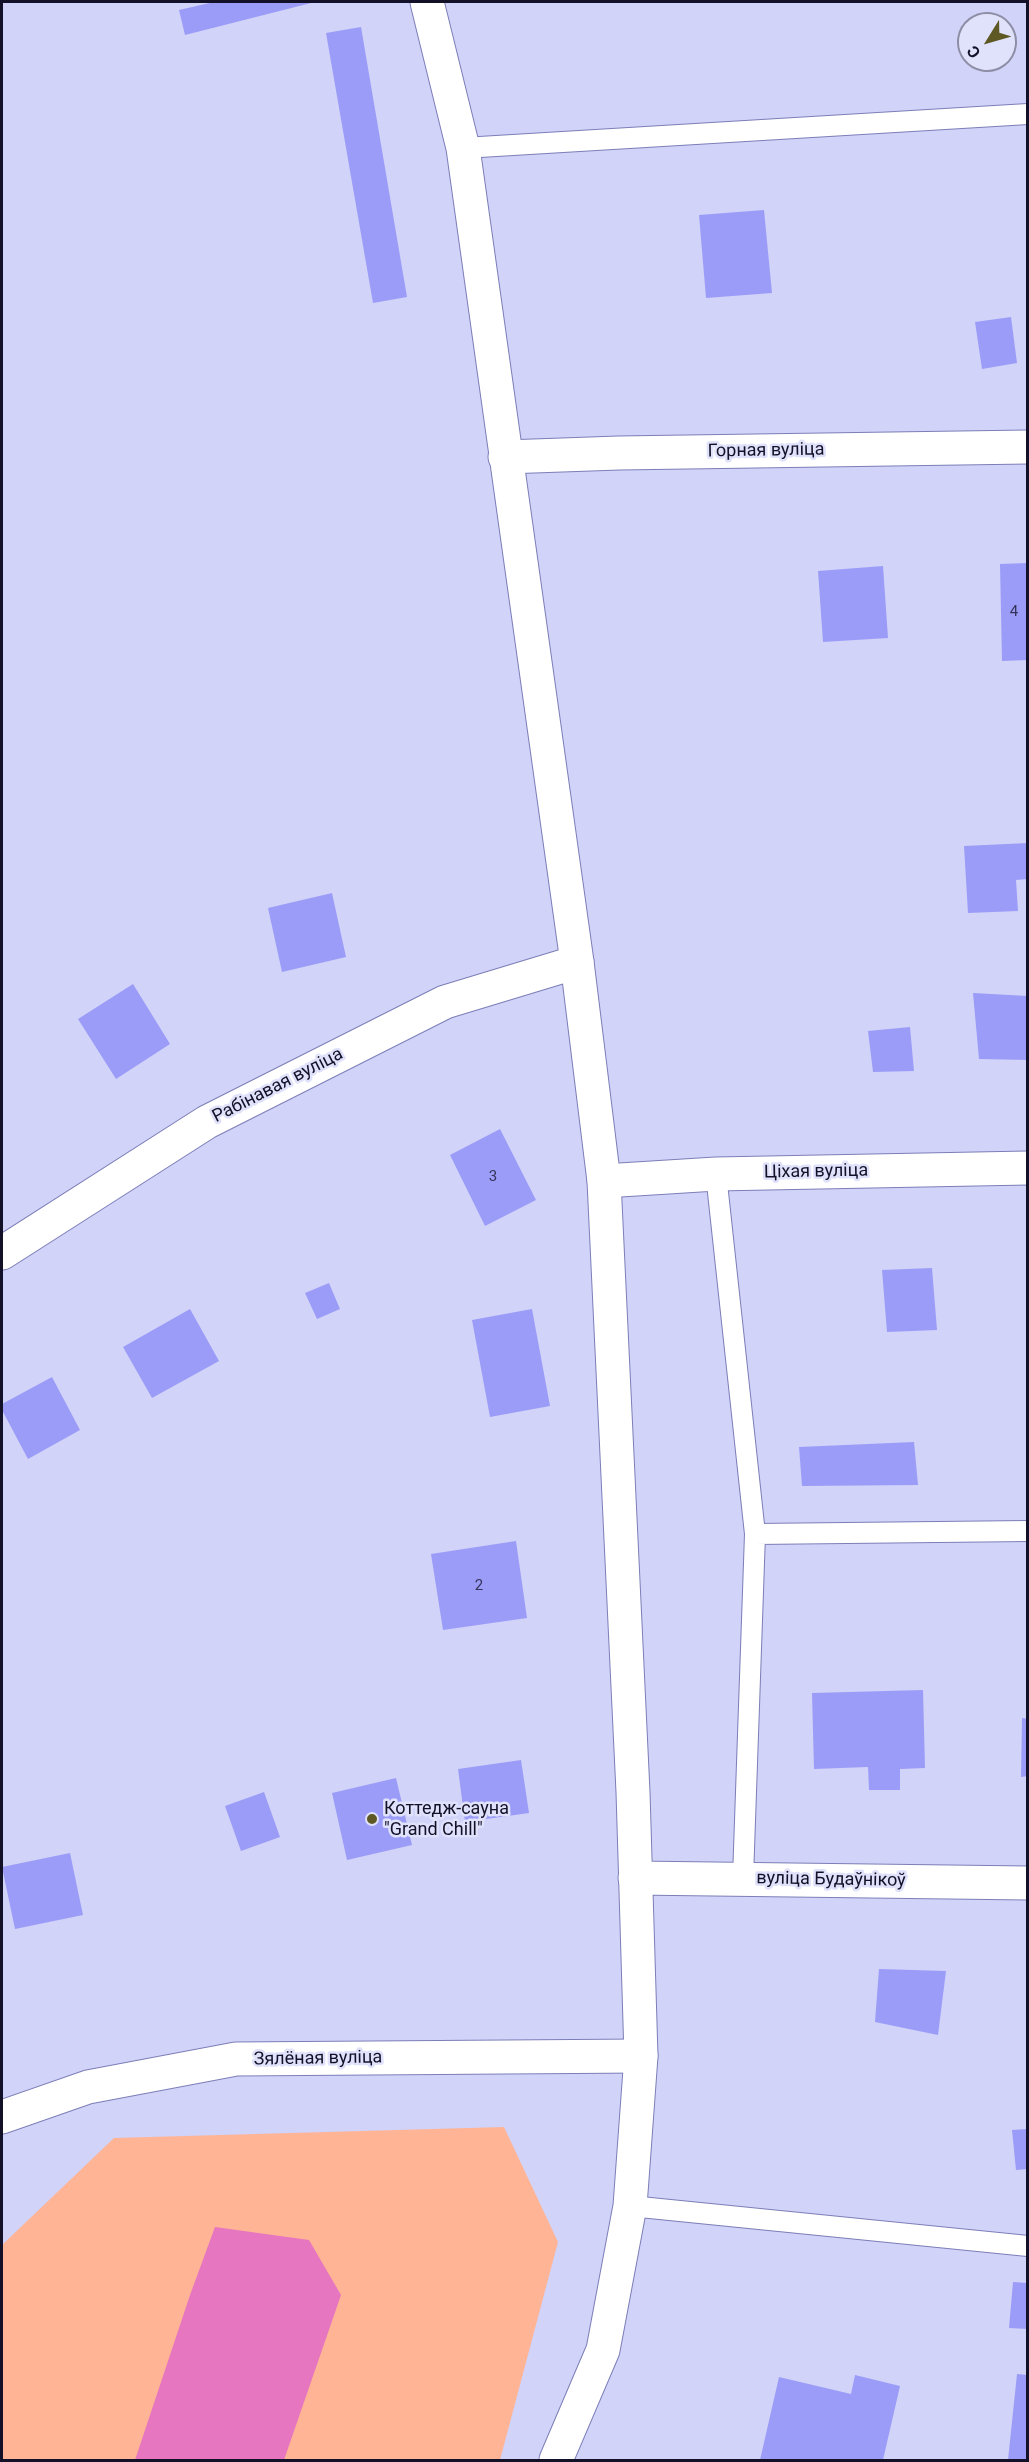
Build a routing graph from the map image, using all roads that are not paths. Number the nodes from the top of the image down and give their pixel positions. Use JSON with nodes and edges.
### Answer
{"nodes":[{"id":1,"x":427,"y":2,"type":"edge"},
{"id":2,"x":1028,"y":114,"type":"edge"},
{"id":3,"x":463,"y":148,"type":"junction"},
{"id":4,"x":1028,"y":447,"type":"edge"},
{"id":5,"x":505,"y":458,"type":"junction"},
{"id":6,"x":577,"y":962,"type":"junction"},
{"id":7,"x":1028,"y":1168,"type":"edge"},
{"id":8,"x":716,"y":1174,"type":"junction"},
{"id":9,"x":604,"y":1181,"type":"junction"},
{"id":10,"x":2,"y":1253,"type":"edge"},
{"id":11,"x":1028,"y":1531,"type":"edge"},
{"id":12,"x":755,"y":1534,"type":"junction"},
{"id":13,"x":635,"y":1878,"type":"junction"},
{"id":14,"x":743,"y":1878,"type":"junction"},
{"id":15,"x":1028,"y":1883,"type":"edge"},
{"id":16,"x":641,"y":2056,"type":"junction"},
{"id":17,"x":2,"y":2117,"type":"edge"},
{"id":18,"x":630,"y":2206,"type":"junction"},
{"id":19,"x":1028,"y":2246,"type":"edge"},
{"id":20,"x":556,"y":2460,"type":"edge"}],
"edges":[{"from":1,"to":3,"type":"street"},
{"from":2,"to":3,"type":"lane"},
{"from":3,"to":5,"type":"street"},
{"from":4,"to":5,"type":"street","name":"Горная вуліца"},
{"from":5,"to":6,"type":"street"},
{"from":6,"to":9,"type":"street"},
{"from":6,"to":10,"type":"street","name":"Рабінавая вуліца"},
{"from":7,"to":8,"type":"street","name":"Ціхая вуліца"},
{"from":8,"to":9,"type":"street","name":"Ціхая вуліца"},
{"from":8,"to":12,"type":"lane"},
{"from":9,"to":13,"type":"street"},
{"from":11,"to":12,"type":"lane"},
{"from":12,"to":14,"type":"lane"},
{"from":13,"to":14,"type":"street","name":"вуліца Будаўнікоў"},
{"from":13,"to":16,"type":"street"},
{"from":14,"to":15,"type":"street","name":"вуліца Будаўнікоў"},
{"from":16,"to":17,"type":"street","name":"Зялёная вуліца"},
{"from":16,"to":18,"type":"street"},
{"from":18,"to":19,"type":"lane"},
{"from":18,"to":20,"type":"street"}]}
